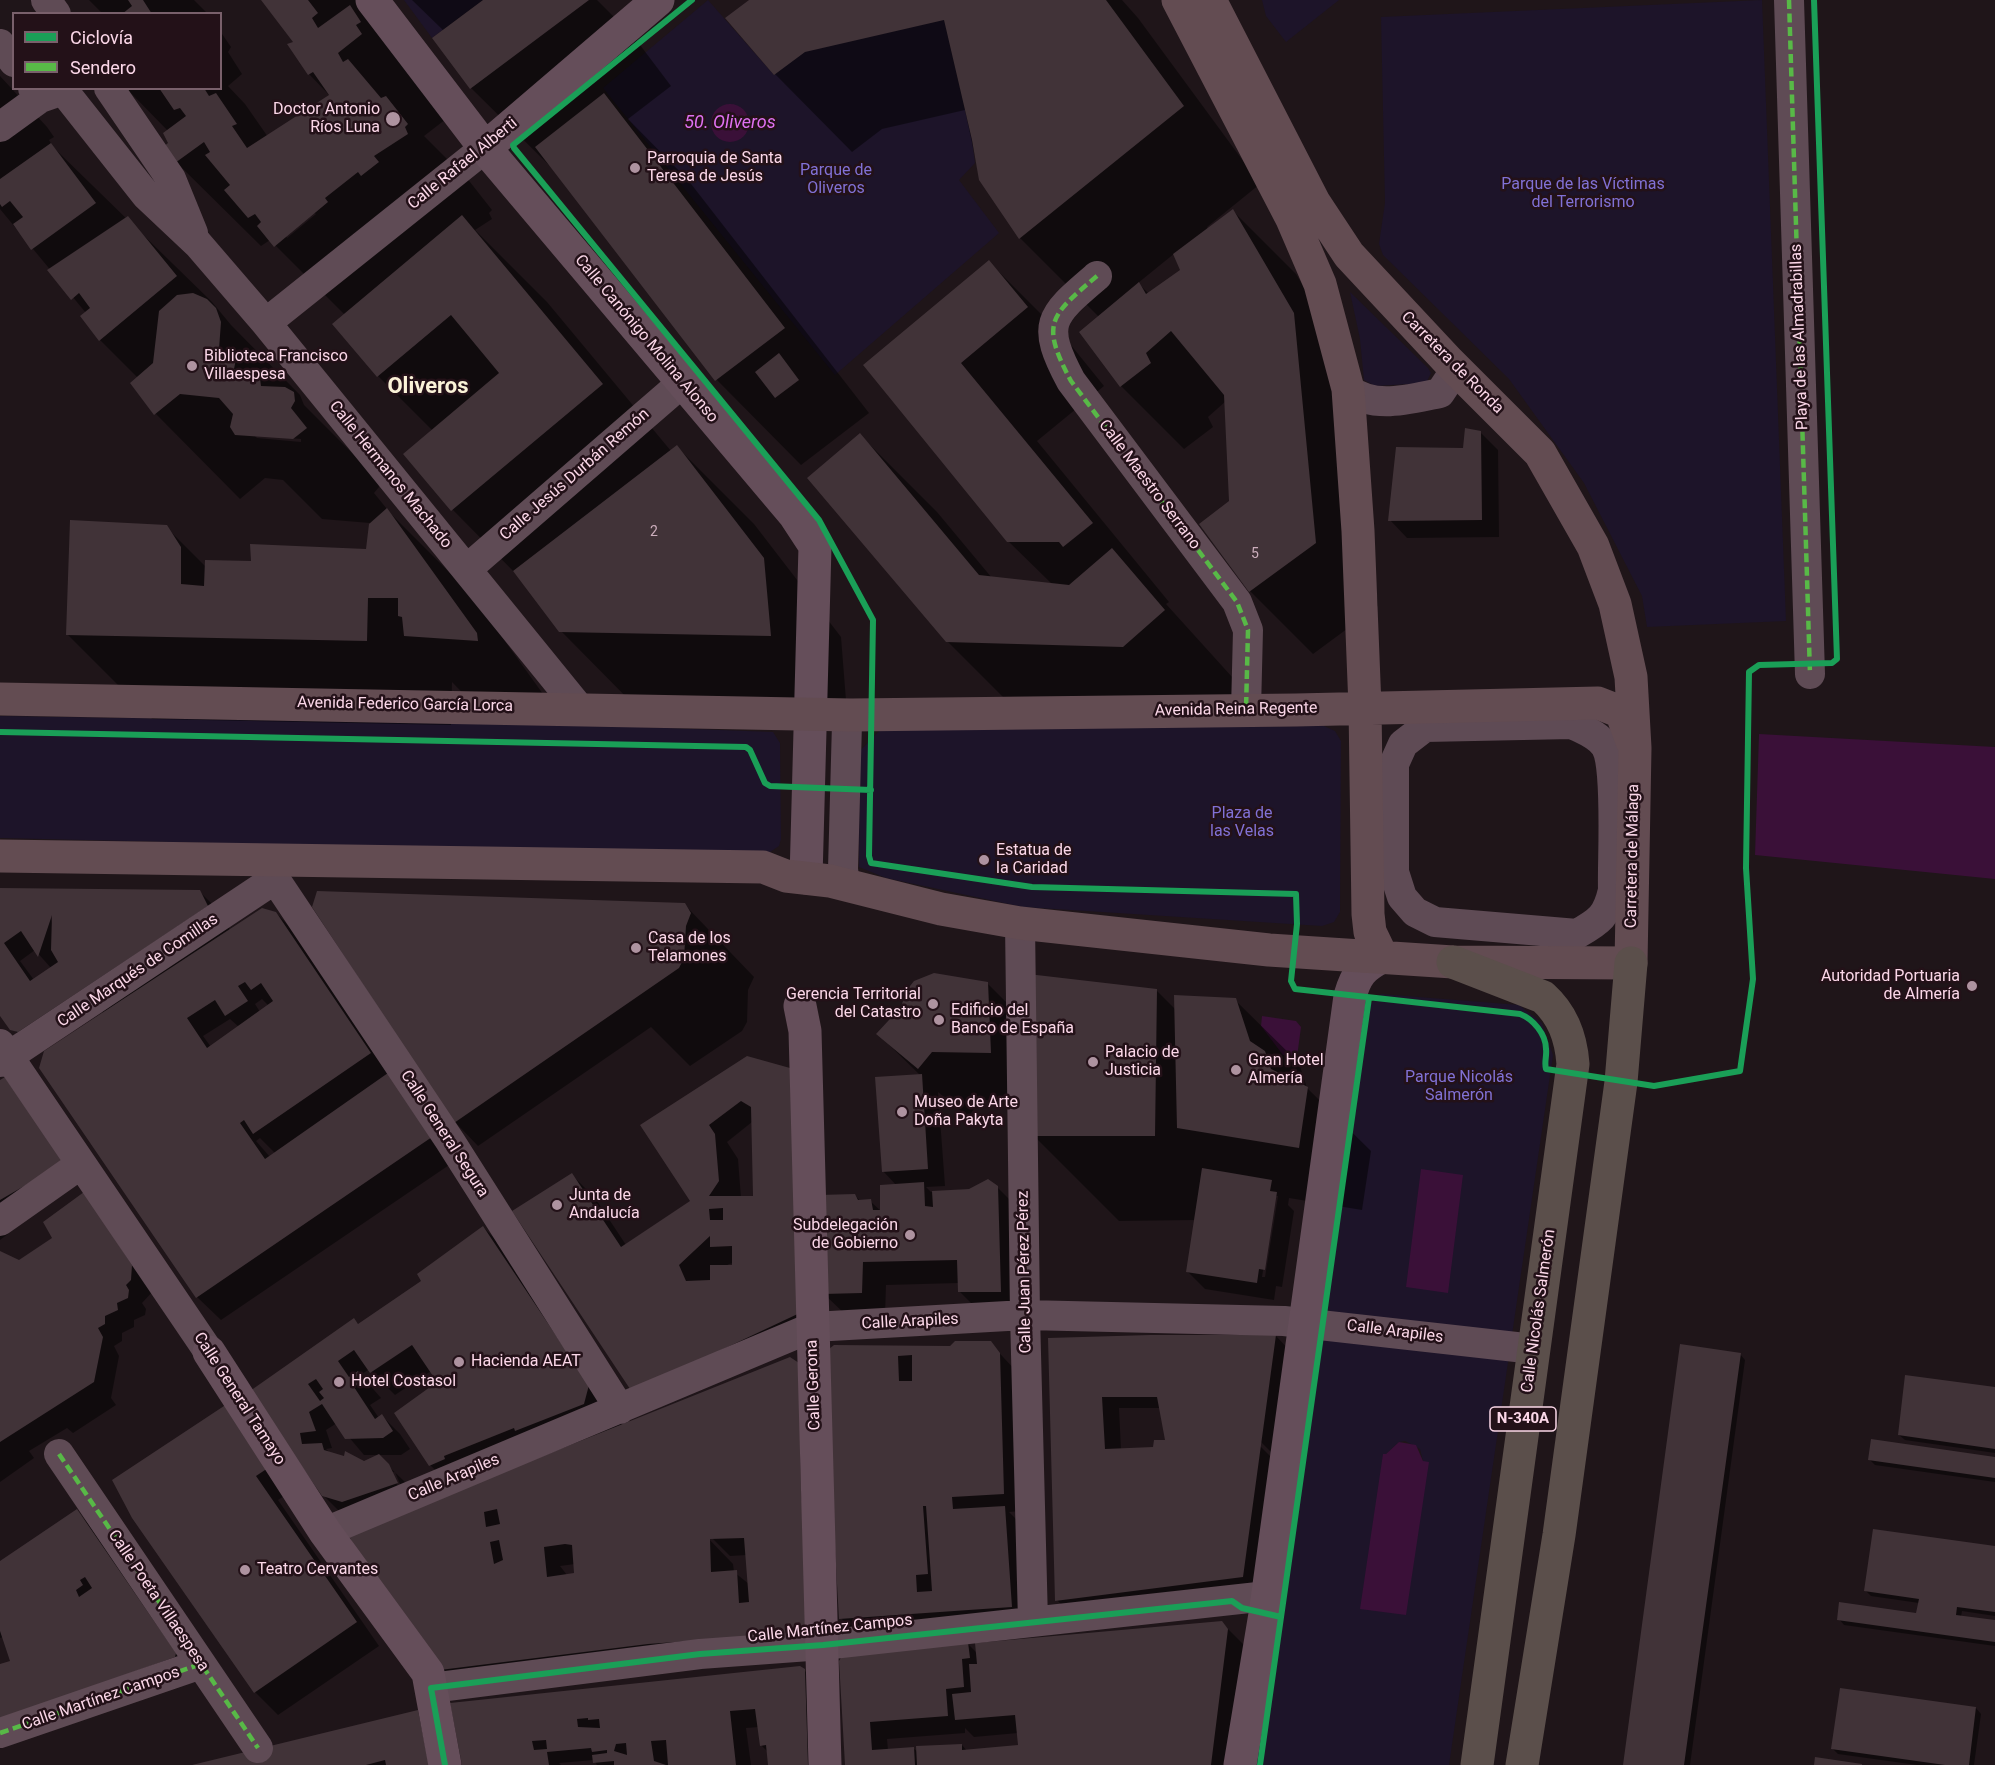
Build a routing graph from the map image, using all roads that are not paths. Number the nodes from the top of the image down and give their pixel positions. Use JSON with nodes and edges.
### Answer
{"nodes":[{"id":1,"x":372,"y":0,"type":"edge"},
{"id":2,"x":1178,"y":0,"type":"edge"},
{"id":3,"x":1210,"y":0,"type":"edge"},
{"id":4,"x":1789,"y":0,"type":"edge"},
{"id":5,"x":647,"y":3,"type":"edge"},
{"id":6,"x":0,"y":44,"type":"edge"},
{"id":7,"x":12,"y":59,"type":"edge"},
{"id":8,"x":110,"y":90,"type":"edge"},
{"id":9,"x":50,"y":91,"type":"edge"},
{"id":10,"x":0,"y":127,"type":"edge"},
{"id":11,"x":485,"y":148,"type":"junction"},
{"id":12,"x":198,"y":244,"type":"junction"},
{"id":13,"x":1097,"y":276,"type":"dead end"},
{"id":14,"x":266,"y":323,"type":"junction"},
{"id":15,"x":1449,"y":362,"type":"junction"},
{"id":16,"x":683,"y":382,"type":"junction"},
{"id":17,"x":1348,"y":389,"type":"junction"},
{"id":18,"x":467,"y":569,"type":"junction"},
{"id":19,"x":1810,"y":674,"type":"dead end"},
{"id":20,"x":0,"y":699,"type":"edge"},
{"id":21,"x":1365,"y":707,"type":"junction"},
{"id":22,"x":579,"y":708,"type":"junction"},
{"id":23,"x":1246,"y":710,"type":"junction"},
{"id":24,"x":810,"y":715,"type":"junction"},
{"id":25,"x":851,"y":715,"type":"junction"},
{"id":26,"x":1635,"y":748,"type":"junction"},
{"id":27,"x":0,"y":856,"type":"edge"},
{"id":28,"x":276,"y":869,"type":"junction"},
{"id":29,"x":806,"y":878,"type":"junction"},
{"id":30,"x":845,"y":885,"type":"junction"},
{"id":31,"x":1435,"y":922,"type":"joint"},
{"id":32,"x":1020,"y":923,"type":"junction"},
{"id":33,"x":1382,"y":957,"type":"junction"},
{"id":34,"x":1453,"y":962,"type":"junction"},
{"id":35,"x":1631,"y":963,"type":"junction"},
{"id":36,"x":800,"y":1006,"type":"dead end"},
{"id":37,"x":3,"y":1054,"type":"edge"},
{"id":38,"x":81,"y":1164,"type":"junction"},
{"id":39,"x":0,"y":1221,"type":"edge"},
{"id":40,"x":1025,"y":1315,"type":"junction"},
{"id":41,"x":1306,"y":1322,"type":"junction"},
{"id":42,"x":813,"y":1327,"type":"junction"},
{"id":43,"x":1534,"y":1348,"type":"junction"},
{"id":44,"x":209,"y":1352,"type":"joint"},
{"id":45,"x":620,"y":1409,"type":"junction"},
{"id":46,"x":59,"y":1454,"type":"dead end"},
{"id":47,"x":325,"y":1532,"type":"junction"},
{"id":48,"x":1267,"y":1596,"type":"junction"},
{"id":49,"x":1033,"y":1621,"type":"junction"},
{"id":50,"x":823,"y":1645,"type":"junction"},
{"id":51,"x":201,"y":1664,"type":"junction"},
{"id":52,"x":431,"y":1688,"type":"junction"},
{"id":53,"x":0,"y":1733,"type":"edge"},
{"id":54,"x":258,"y":1748,"type":"dead end"},
{"id":55,"x":446,"y":1765,"type":"edge"},
{"id":56,"x":825,"y":1765,"type":"edge"},
{"id":57,"x":1240,"y":1765,"type":"edge"},
{"id":58,"x":1477,"y":1765,"type":"edge"},
{"id":59,"x":1522,"y":1765,"type":"edge"}],
"edges":[{"from":1,"to":11,"type":"street","name":"Calle Canónigo Molina Alonso"},
{"from":2,"to":17,"type":"main road"},
{"from":3,"to":15,"type":"main road","name":"Carretera de Ronda"},
{"from":4,"to":19,"type":"street","name":"Playa de las Almadrabillas"},
{"from":5,"to":11,"type":"street","name":"Calle Rafael Alberti"},
{"from":6,"to":7,"type":"street"},
{"from":8,"to":12,"type":"street","name":"Calle Hermanos Machado"},
{"from":9,"to":10,"type":"street"},
{"from":9,"to":12,"type":"street","name":"Calle Hermanos Machado"},
{"from":11,"to":14,"type":"street","name":"Calle Rafael Alberti"},
{"from":11,"to":16,"type":"street","name":"Calle Canónigo Molina Alonso"},
{"from":12,"to":14,"type":"street","name":"Calle Hermanos Machado"},
{"from":13,"to":23,"type":"street","name":"Calle Maestro Serrano"},
{"from":14,"to":18,"type":"street","name":"Calle Hermanos Machado"},
{"from":15,"to":17,"type":"street"},
{"from":15,"to":26,"type":"main road","name":"Carretera de Ronda"},
{"from":16,"to":18,"type":"street","name":"Calle Jesús Durbán Remón"},
{"from":16,"to":24,"type":"street","name":"Calle Canónigo Molina Alonso"},
{"from":17,"to":21,"type":"main road"},
{"from":18,"to":22,"type":"street","name":"Calle Hermanos Machado"},
{"from":20,"to":22,"type":"main road","name":"Avenida Federico García Lorca"},
{"from":21,"to":23,"type":"main road","name":"Avenida Reina Regente"},
{"from":21,"to":26,"type":"main road","name":"Avenida Reina Regente"},
{"from":21,"to":33,"type":"main road"},
{"from":22,"to":24,"type":"main road","name":"Avenida Federico García Lorca"},
{"from":23,"to":25,"type":"main road","name":"Avenida Reina Regente"},
{"from":24,"to":25,"type":"main road","name":"Avenida Reina Regente"},
{"from":24,"to":29,"type":"street","name":"Calle Canónigo Molina Alonso"},
{"from":25,"to":30,"type":"street"},
{"from":26,"to":35,"type":"main road","name":"Carretera de Málaga"},
{"from":27,"to":28,"type":"main road"},
{"from":28,"to":29,"type":"main road"},
{"from":28,"to":37,"type":"street","name":"Calle Marqués de Comillas"},
{"from":28,"to":45,"type":"street","name":"Calle General Segura"},
{"from":29,"to":30,"type":"main road"},
{"from":30,"to":32,"type":"main road"},
{"from":31,"to":31,"type":"street"},
{"from":32,"to":33,"type":"main road"},
{"from":32,"to":40,"type":"street","name":"Calle Juan Pérez Pérez"},
{"from":33,"to":34,"type":"main road"},
{"from":33,"to":41,"type":"street"},
{"from":34,"to":35,"type":"main road"},
{"from":34,"to":43,"type":"highway","name":"Calle Nicolás Salmerón","number":"N-340A"},
{"from":35,"to":59,"type":"highway","number":"N-340A"},
{"from":36,"to":42,"type":"street","name":"Calle Gerona"},
{"from":37,"to":38,"type":"street","name":"Calle General Tamayo"},
{"from":38,"to":39,"type":"street"},
{"from":38,"to":44,"type":"street","name":"Calle General Tamayo"},
{"from":40,"to":41,"type":"street","name":"Calle Arapiles"},
{"from":40,"to":42,"type":"street","name":"Calle Arapiles"},
{"from":40,"to":49,"type":"street","name":"Calle Juan Pérez Pérez"},
{"from":41,"to":43,"type":"street","name":"Calle Arapiles"},
{"from":41,"to":48,"type":"street"},
{"from":42,"to":45,"type":"street","name":"Calle Arapiles"},
{"from":42,"to":50,"type":"street","name":"Calle Gerona"},
{"from":43,"to":58,"type":"highway","name":"Calle Nicolás Salmerón","number":"N-340A"},
{"from":44,"to":47,"type":"street","name":"Calle General Tamayo"},
{"from":45,"to":47,"type":"street","name":"Calle Arapiles"},
{"from":46,"to":51,"type":"street","name":"Calle Poeta Villaespesa"},
{"from":47,"to":52,"type":"street","name":"Calle General Tamayo"},
{"from":48,"to":49,"type":"street","name":"Calle Martínez Campos"},
{"from":48,"to":57,"type":"street"},
{"from":49,"to":50,"type":"street","name":"Calle Martínez Campos"},
{"from":50,"to":52,"type":"street","name":"Calle Martínez Campos"},
{"from":50,"to":56,"type":"street","name":"Calle Gerona"},
{"from":51,"to":53,"type":"street","name":"Calle Martínez Campos"},
{"from":51,"to":54,"type":"street","name":"Calle Poeta Villaespesa"},
{"from":52,"to":55,"type":"street","name":"Calle General Tamayo"}]}
